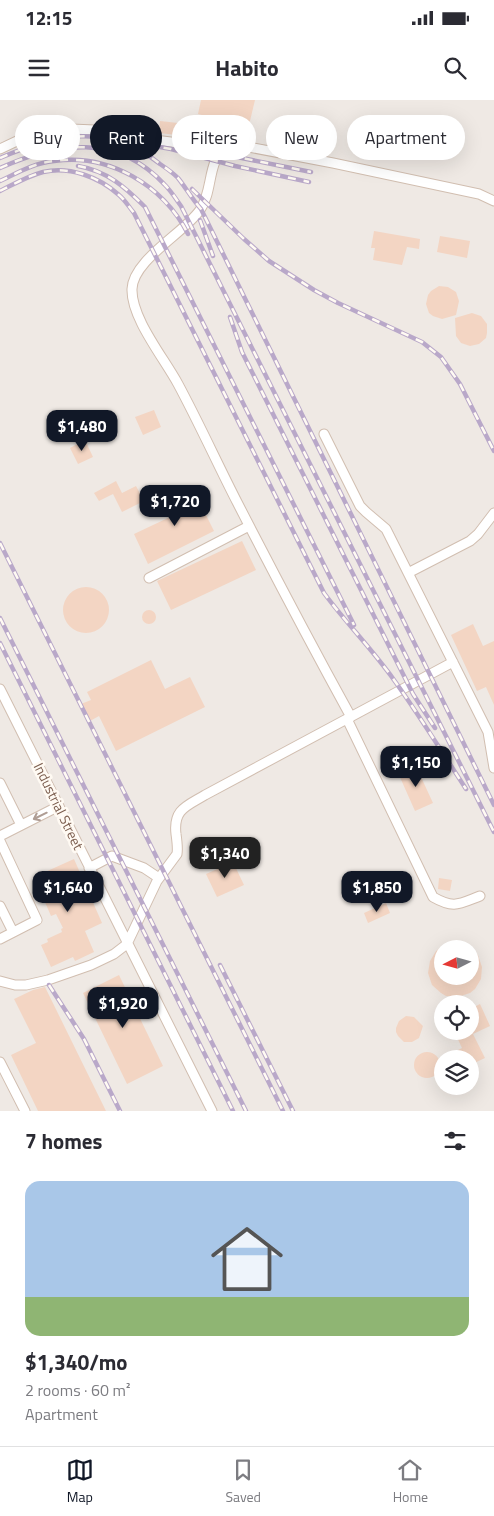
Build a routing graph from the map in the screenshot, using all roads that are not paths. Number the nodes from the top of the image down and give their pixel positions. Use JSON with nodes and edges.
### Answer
{"nodes":[{"id":1,"x":172,"y":142,"type":"edge"},
{"id":2,"x":256,"y":148,"type":"edge"},
{"id":3,"x":0,"y":149,"type":"edge"},
{"id":4,"x":216,"y":160,"type":"edge"},
{"id":5,"x":494,"y":201,"type":"edge"},
{"id":6,"x":324,"y":434,"type":"dead end"},
{"id":7,"x":494,"y":514,"type":"edge"},
{"id":8,"x":249,"y":526,"type":"junction"},
{"id":9,"x":408,"y":573,"type":"junction"},
{"id":10,"x":149,"y":578,"type":"dead end"},
{"id":11,"x":453,"y":662,"type":"junction"},
{"id":12,"x":0,"y":689,"type":"edge"},
{"id":13,"x":349,"y":718,"type":"junction"},
{"id":14,"x":494,"y":768,"type":"edge"},
{"id":15,"x":0,"y":783,"type":"edge"},
{"id":16,"x":59,"y":806,"type":"junction"},
{"id":17,"x":21,"y":825,"type":"junction"},
{"id":18,"x":0,"y":836,"type":"edge"},
{"id":19,"x":0,"y":842,"type":"edge"},
{"id":20,"x":90,"y":868,"type":"junction"},
{"id":21,"x":160,"y":878,"type":"junction"},
{"id":22,"x":480,"y":896,"type":"dead end"},
{"id":23,"x":0,"y":906,"type":"edge"},
{"id":24,"x":13,"y":932,"type":"junction"},
{"id":25,"x":0,"y":939,"type":"edge"},
{"id":26,"x":127,"y":944,"type":"junction"},
{"id":27,"x":0,"y":981,"type":"edge"},
{"id":28,"x":0,"y":1062,"type":"edge"},
{"id":29,"x":24,"y":1111,"type":"edge"},
{"id":30,"x":212,"y":1111,"type":"edge"}],
"edges":[{"from":1,"to":3,"type":"street"},
{"from":2,"to":5,"type":"street"},
{"from":4,"to":8,"type":"street"},
{"from":6,"to":9,"type":"street"},
{"from":7,"to":9,"type":"street"},
{"from":8,"to":10,"type":"street"},
{"from":8,"to":13,"type":"street"},
{"from":9,"to":11,"type":"street"},
{"from":11,"to":13,"type":"street"},
{"from":11,"to":14,"type":"street"},
{"from":12,"to":16,"type":"street","name":"Industrial Street"},
{"from":13,"to":21,"type":"street"},
{"from":13,"to":22,"type":"street"},
{"from":15,"to":17,"type":"street"},
{"from":16,"to":17,"type":"street","one_way":true},
{"from":16,"to":20,"type":"street","name":"Industrial Street"},
{"from":17,"to":18,"type":"street"},
{"from":19,"to":24,"type":"street"},
{"from":20,"to":21,"type":"street"},
{"from":20,"to":26,"type":"street","name":"Industrial Street"},
{"from":21,"to":26,"type":"street"},
{"from":23,"to":24,"type":"street"},
{"from":24,"to":25,"type":"street"},
{"from":26,"to":27,"type":"street"},
{"from":26,"to":30,"type":"street","name":"Industrial Street"},
{"from":28,"to":29,"type":"street"}]}
